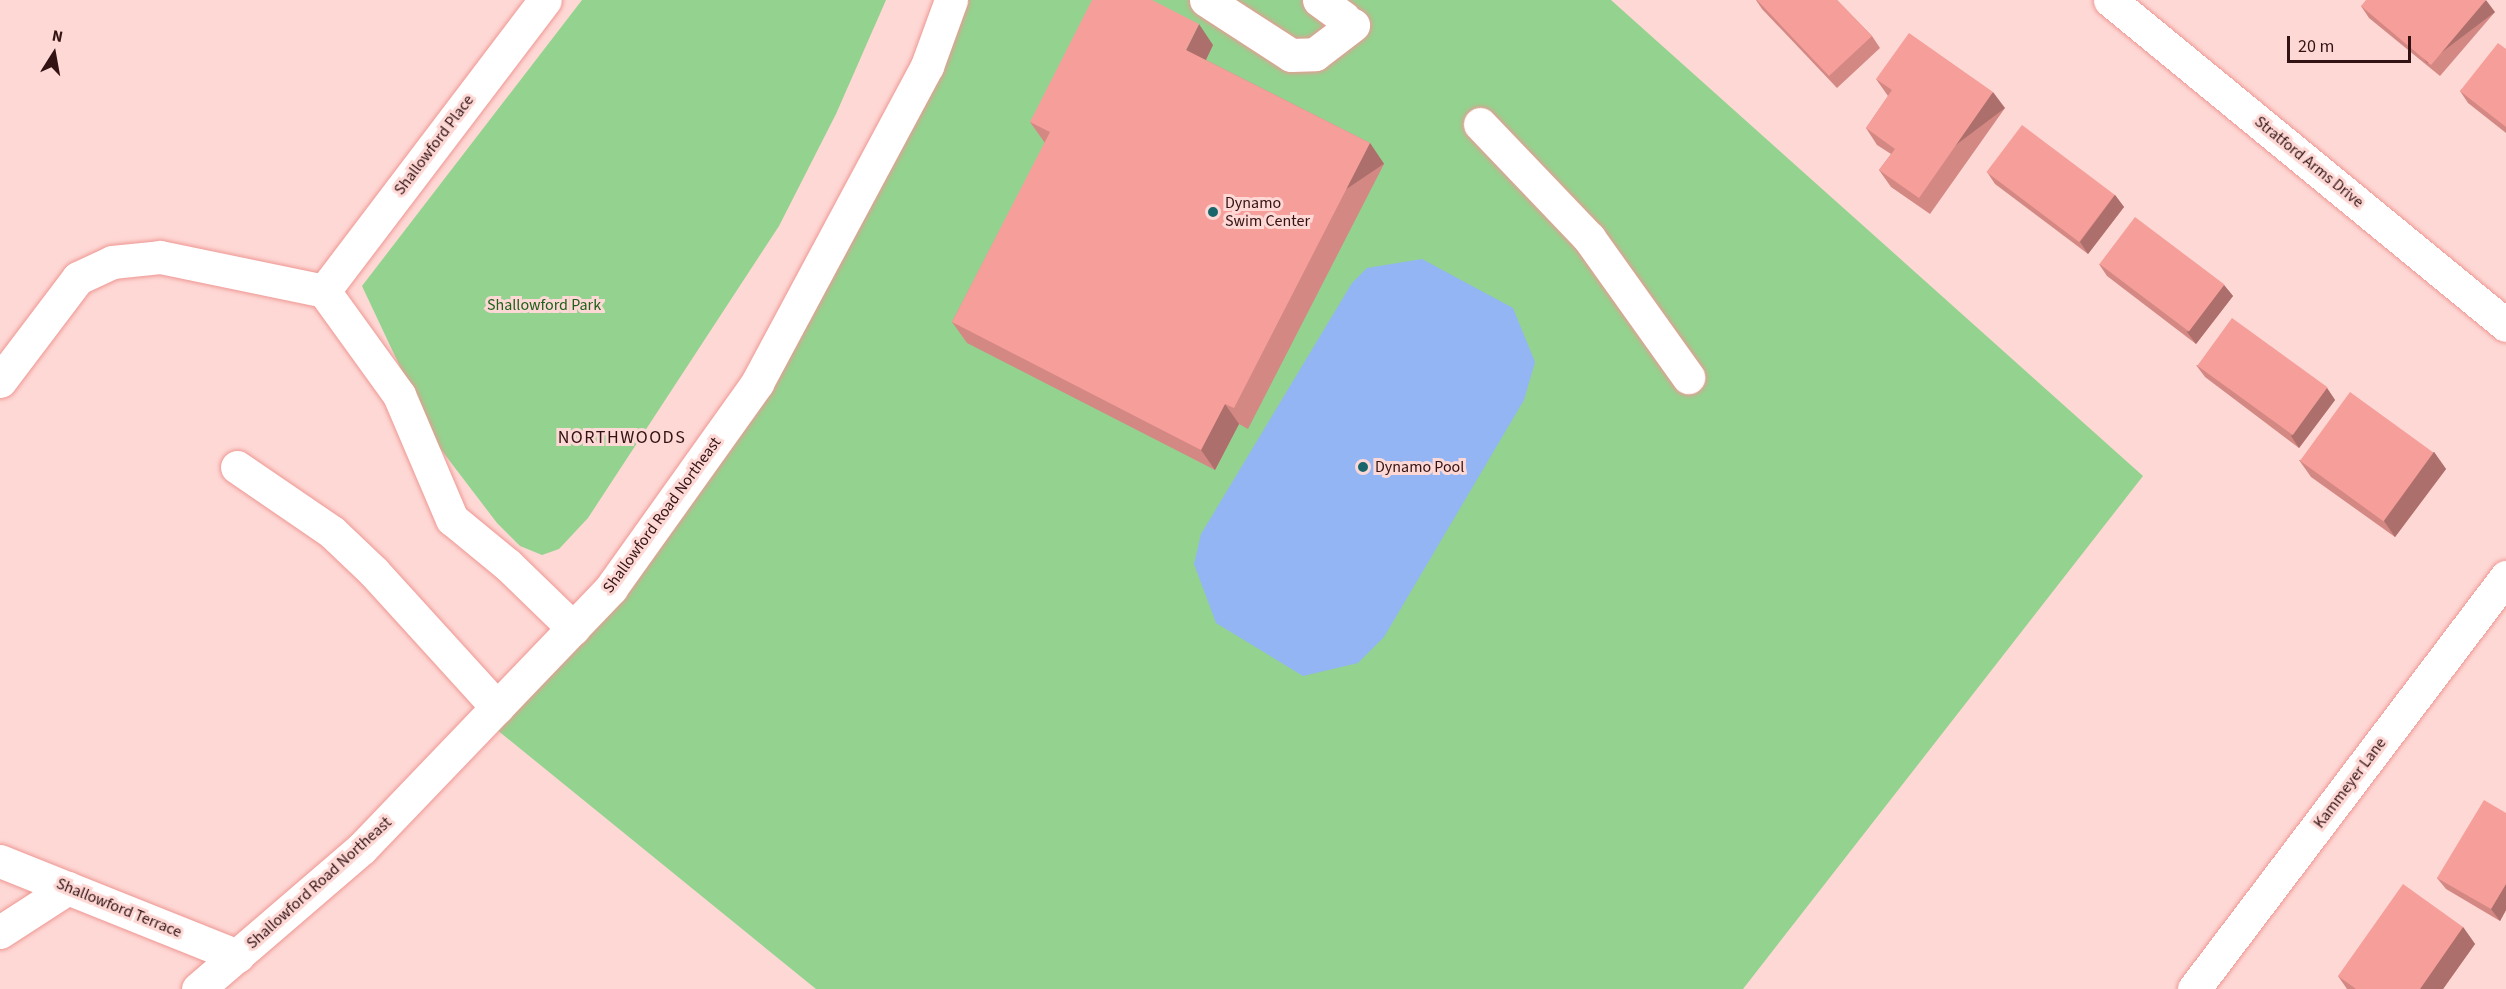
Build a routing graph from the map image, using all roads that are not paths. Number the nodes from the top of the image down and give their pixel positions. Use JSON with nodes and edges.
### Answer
{"nodes":[{"id":1,"x":545,"y":0,"type":"edge"},
{"id":2,"x":951,"y":0,"type":"edge"},
{"id":3,"x":1206,"y":0,"type":"edge"},
{"id":4,"x":2110,"y":0,"type":"edge"},
{"id":5,"x":1339,"y":14,"type":"edge"},
{"id":6,"x":1480,"y":124,"type":"dead end"},
{"id":7,"x":324,"y":291,"type":"junction"},
{"id":8,"x":2506,"y":325,"type":"edge"},
{"id":9,"x":1688,"y":377,"type":"dead end"},
{"id":10,"x":0,"y":381,"type":"edge"},
{"id":11,"x":237,"y":467,"type":"dead end"},
{"id":12,"x":2506,"y":577,"type":"edge"},
{"id":13,"x":573,"y":628,"type":"junction"},
{"id":14,"x":497,"y":707,"type":"junction"},
{"id":15,"x":0,"y":861,"type":"edge"},
{"id":16,"x":68,"y":888,"type":"junction"},
{"id":17,"x":0,"y":932,"type":"edge"},
{"id":18,"x":238,"y":956,"type":"junction"},
{"id":19,"x":198,"y":989,"type":"edge"},
{"id":20,"x":2194,"y":989,"type":"edge"}],
"edges":[{"from":1,"to":7,"type":"street","name":"Shallowford Place"},
{"from":2,"to":13,"type":"street","name":"Shallowford Road Northeast"},
{"from":3,"to":5,"type":"street"},
{"from":4,"to":8,"type":"street","name":"Stratford Arms Drive"},
{"from":6,"to":9,"type":"street"},
{"from":7,"to":10,"type":"street"},
{"from":7,"to":13,"type":"street"},
{"from":11,"to":14,"type":"street"},
{"from":12,"to":20,"type":"street","name":"Kammeyer Lane"},
{"from":13,"to":14,"type":"street","name":"Shallowford Road Northeast"},
{"from":14,"to":18,"type":"street","name":"Shallowford Road Northeast"},
{"from":15,"to":16,"type":"street","name":"Shallowford Terrace"},
{"from":16,"to":17,"type":"street"},
{"from":16,"to":18,"type":"street","name":"Shallowford Terrace"},
{"from":18,"to":19,"type":"street","name":"Shallowford Road Northeast"}]}
